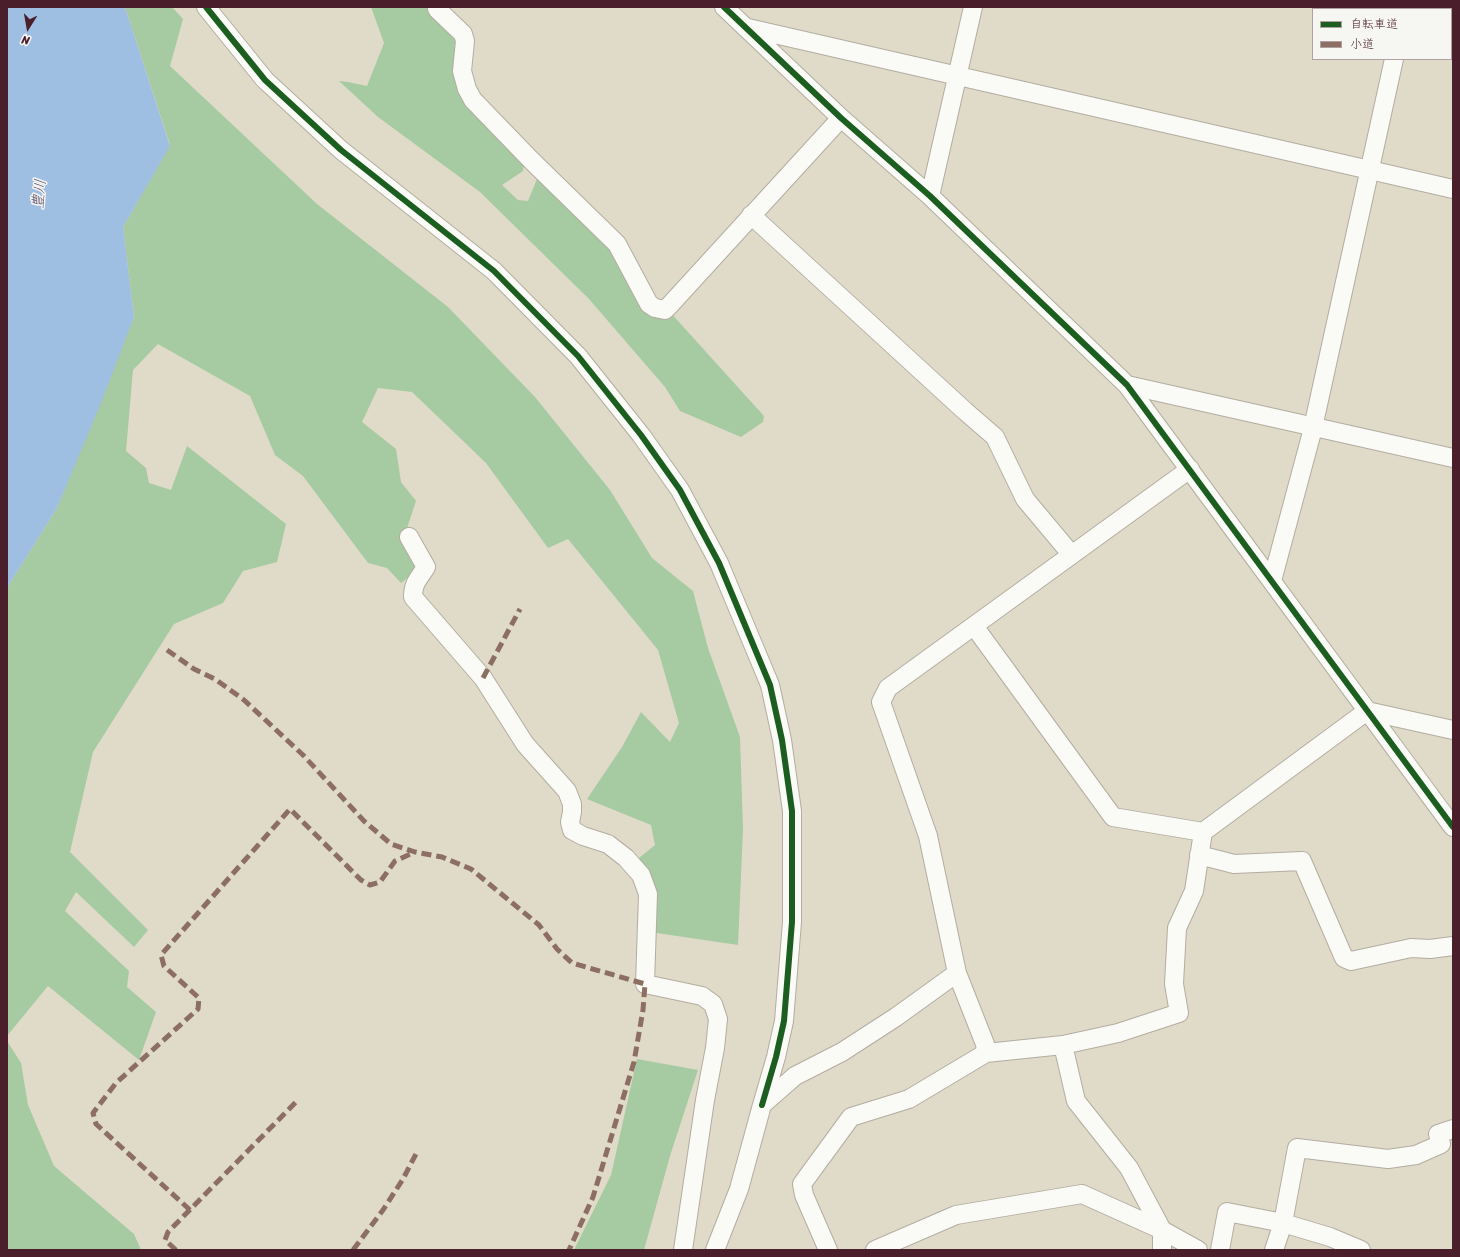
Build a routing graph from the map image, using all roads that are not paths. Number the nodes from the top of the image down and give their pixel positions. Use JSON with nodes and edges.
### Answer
{"nodes":[{"id":1,"x":206,"y":7,"type":"edge"},
{"id":2,"x":724,"y":7,"type":"edge"},
{"id":3,"x":973,"y":7,"type":"edge"},
{"id":4,"x":437,"y":8,"type":"edge"},
{"id":5,"x":748,"y":28,"type":"junction"},
{"id":6,"x":1394,"y":60,"type":"edge"},
{"id":7,"x":957,"y":76,"type":"junction"},
{"id":8,"x":841,"y":118,"type":"junction"},
{"id":9,"x":1369,"y":170,"type":"junction"},
{"id":10,"x":1453,"y":189,"type":"edge"},
{"id":11,"x":930,"y":196,"type":"junction"},
{"id":12,"x":751,"y":215,"type":"junction"},
{"id":13,"x":1127,"y":385,"type":"junction"},
{"id":14,"x":1313,"y":426,"type":"junction"},
{"id":15,"x":1453,"y":458,"type":"edge"},
{"id":16,"x":1190,"y":469,"type":"junction"},
{"id":17,"x":408,"y":537,"type":"dead end"},
{"id":18,"x":1071,"y":554,"type":"junction"},
{"id":19,"x":1272,"y":581,"type":"junction"},
{"id":20,"x":974,"y":626,"type":"junction"},
{"id":21,"x":1367,"y":711,"type":"junction"},
{"id":22,"x":1453,"y":730,"type":"edge"},
{"id":23,"x":1453,"y":827,"type":"edge"},
{"id":24,"x":1203,"y":832,"type":"junction"},
{"id":25,"x":1199,"y":855,"type":"junction"},
{"id":26,"x":1453,"y":946,"type":"edge"},
{"id":27,"x":957,"y":973,"type":"junction"},
{"id":28,"x":1063,"y":1045,"type":"junction"},
{"id":29,"x":986,"y":1054,"type":"junction"},
{"id":30,"x":762,"y":1105,"type":"junction"},
{"id":31,"x":1453,"y":1129,"type":"edge"},
{"id":32,"x":1283,"y":1223,"type":"junction"},
{"id":33,"x":1162,"y":1230,"type":"junction"},
{"id":34,"x":905,"y":1244,"type":"edge"},
{"id":35,"x":683,"y":1250,"type":"edge"},
{"id":36,"x":715,"y":1250,"type":"edge"},
{"id":37,"x":828,"y":1250,"type":"edge"},
{"id":38,"x":875,"y":1250,"type":"edge"},
{"id":39,"x":1162,"y":1250,"type":"edge"},
{"id":40,"x":1198,"y":1250,"type":"edge"},
{"id":41,"x":1220,"y":1250,"type":"edge"},
{"id":42,"x":1274,"y":1250,"type":"edge"},
{"id":43,"x":1361,"y":1250,"type":"edge"}],
"edges":[{"from":1,"to":30,"type":"street"},
{"from":2,"to":5,"type":"street"},
{"from":3,"to":7,"type":"street"},
{"from":4,"to":12,"type":"street"},
{"from":5,"to":7,"type":"street"},
{"from":5,"to":8,"type":"street"},
{"from":6,"to":9,"type":"street"},
{"from":7,"to":9,"type":"street"},
{"from":7,"to":11,"type":"street"},
{"from":8,"to":11,"type":"street"},
{"from":8,"to":12,"type":"street"},
{"from":9,"to":10,"type":"street"},
{"from":9,"to":14,"type":"street"},
{"from":11,"to":13,"type":"street"},
{"from":12,"to":18,"type":"street"},
{"from":13,"to":14,"type":"street"},
{"from":13,"to":16,"type":"street"},
{"from":14,"to":15,"type":"street"},
{"from":14,"to":19,"type":"street"},
{"from":16,"to":18,"type":"street"},
{"from":16,"to":19,"type":"street"},
{"from":17,"to":35,"type":"street"},
{"from":18,"to":20,"type":"street"},
{"from":19,"to":21,"type":"street"},
{"from":20,"to":24,"type":"street"},
{"from":20,"to":27,"type":"street"},
{"from":21,"to":22,"type":"street"},
{"from":21,"to":23,"type":"street"},
{"from":21,"to":24,"type":"street"},
{"from":24,"to":25,"type":"street"},
{"from":25,"to":26,"type":"street"},
{"from":25,"to":28,"type":"street"},
{"from":27,"to":29,"type":"street"},
{"from":27,"to":30,"type":"street"},
{"from":28,"to":29,"type":"street"},
{"from":28,"to":33,"type":"street"},
{"from":29,"to":37,"type":"street"},
{"from":30,"to":36,"type":"street"},
{"from":31,"to":32,"type":"street"},
{"from":32,"to":41,"type":"street"},
{"from":32,"to":42,"type":"street"},
{"from":32,"to":43,"type":"street"},
{"from":33,"to":34,"type":"street"},
{"from":33,"to":39,"type":"street"},
{"from":33,"to":40,"type":"street"},
{"from":34,"to":38,"type":"street"}]}
